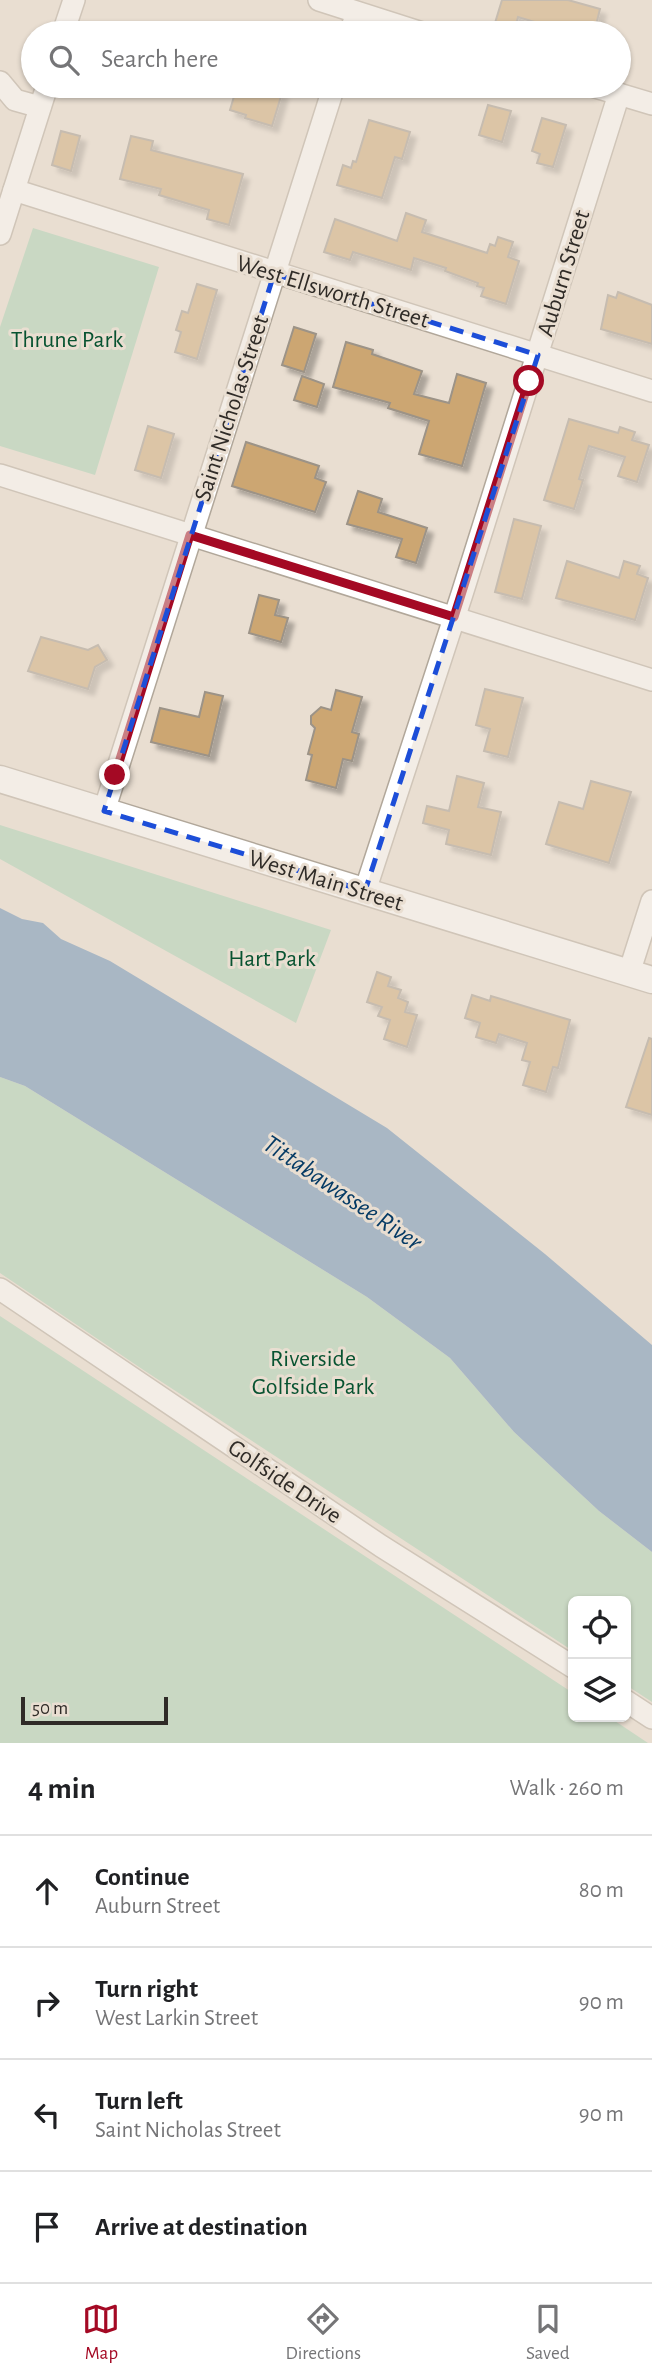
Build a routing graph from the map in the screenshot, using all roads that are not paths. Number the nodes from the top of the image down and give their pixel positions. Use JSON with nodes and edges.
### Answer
{"nodes":[{"id":1,"x":74,"y":0,"type":"edge"},
{"id":2,"x":319,"y":0,"type":"edge"},
{"id":3,"x":68,"y":21,"type":"edge"},
{"id":4,"x":351,"y":21,"type":"edge"},
{"id":5,"x":0,"y":82,"type":"edge"},
{"id":6,"x":43,"y":98,"type":"edge"},
{"id":7,"x":330,"y":98,"type":"edge"},
{"id":8,"x":618,"y":98,"type":"edge"},
{"id":9,"x":631,"y":98,"type":"edge"},
{"id":10,"x":652,"y":104,"type":"edge"},
{"id":11,"x":40,"y":107,"type":"junction"},
{"id":12,"x":14,"y":190,"type":"junction"},
{"id":13,"x":0,"y":234,"type":"edge"},
{"id":14,"x":274,"y":274,"type":"junction"},
{"id":15,"x":538,"y":355,"type":"junction"},
{"id":16,"x":652,"y":391,"type":"edge"},
{"id":17,"x":0,"y":475,"type":"edge"},
{"id":18,"x":190,"y":535,"type":"junction"},
{"id":19,"x":454,"y":617,"type":"junction"},
{"id":20,"x":652,"y":680,"type":"edge"},
{"id":21,"x":0,"y":779,"type":"edge"},
{"id":22,"x":104,"y":811,"type":"junction"},
{"id":23,"x":365,"y":891,"type":"junction"},
{"id":24,"x":652,"y":901,"type":"edge"},
{"id":25,"x":641,"y":976,"type":"edge"},
{"id":26,"x":0,"y":1289,"type":"edge"},
{"id":27,"x":568,"y":1664,"type":"edge"},
{"id":28,"x":631,"y":1704,"type":"edge"},
{"id":29,"x":652,"y":1718,"type":"edge"}],
"edges":[{"from":1,"to":3,"type":"street"},
{"from":2,"to":4,"type":"street"},
{"from":5,"to":11,"type":"street"},
{"from":6,"to":11,"type":"street"},
{"from":7,"to":14,"type":"street","name":"Saint Nicholas Street"},
{"from":8,"to":15,"type":"street","name":"Auburn Street"},
{"from":9,"to":10,"type":"street"},
{"from":11,"to":12,"type":"street"},
{"from":12,"to":13,"type":"street"},
{"from":12,"to":14,"type":"street","name":"West Ellsworth Street"},
{"from":14,"to":15,"type":"street","name":"West Ellsworth Street"},
{"from":14,"to":18,"type":"street","name":"Saint Nicholas Street"},
{"from":15,"to":16,"type":"street","name":"West Ellsworth Street"},
{"from":15,"to":19,"type":"street","name":"Auburn Street"},
{"from":17,"to":18,"type":"street"},
{"from":18,"to":19,"type":"street"},
{"from":18,"to":22,"type":"street","name":"Saint Nicholas Street"},
{"from":19,"to":20,"type":"street"},
{"from":19,"to":23,"type":"street","name":"Auburn Street"},
{"from":21,"to":22,"type":"street","name":"West Main Street"},
{"from":22,"to":23,"type":"street","name":"West Main Street"},
{"from":23,"to":25,"type":"street","name":"West Main Street"},
{"from":24,"to":25,"type":"street"},
{"from":26,"to":27,"type":"street","name":"Golfside Drive"},
{"from":28,"to":29,"type":"street"}]}
